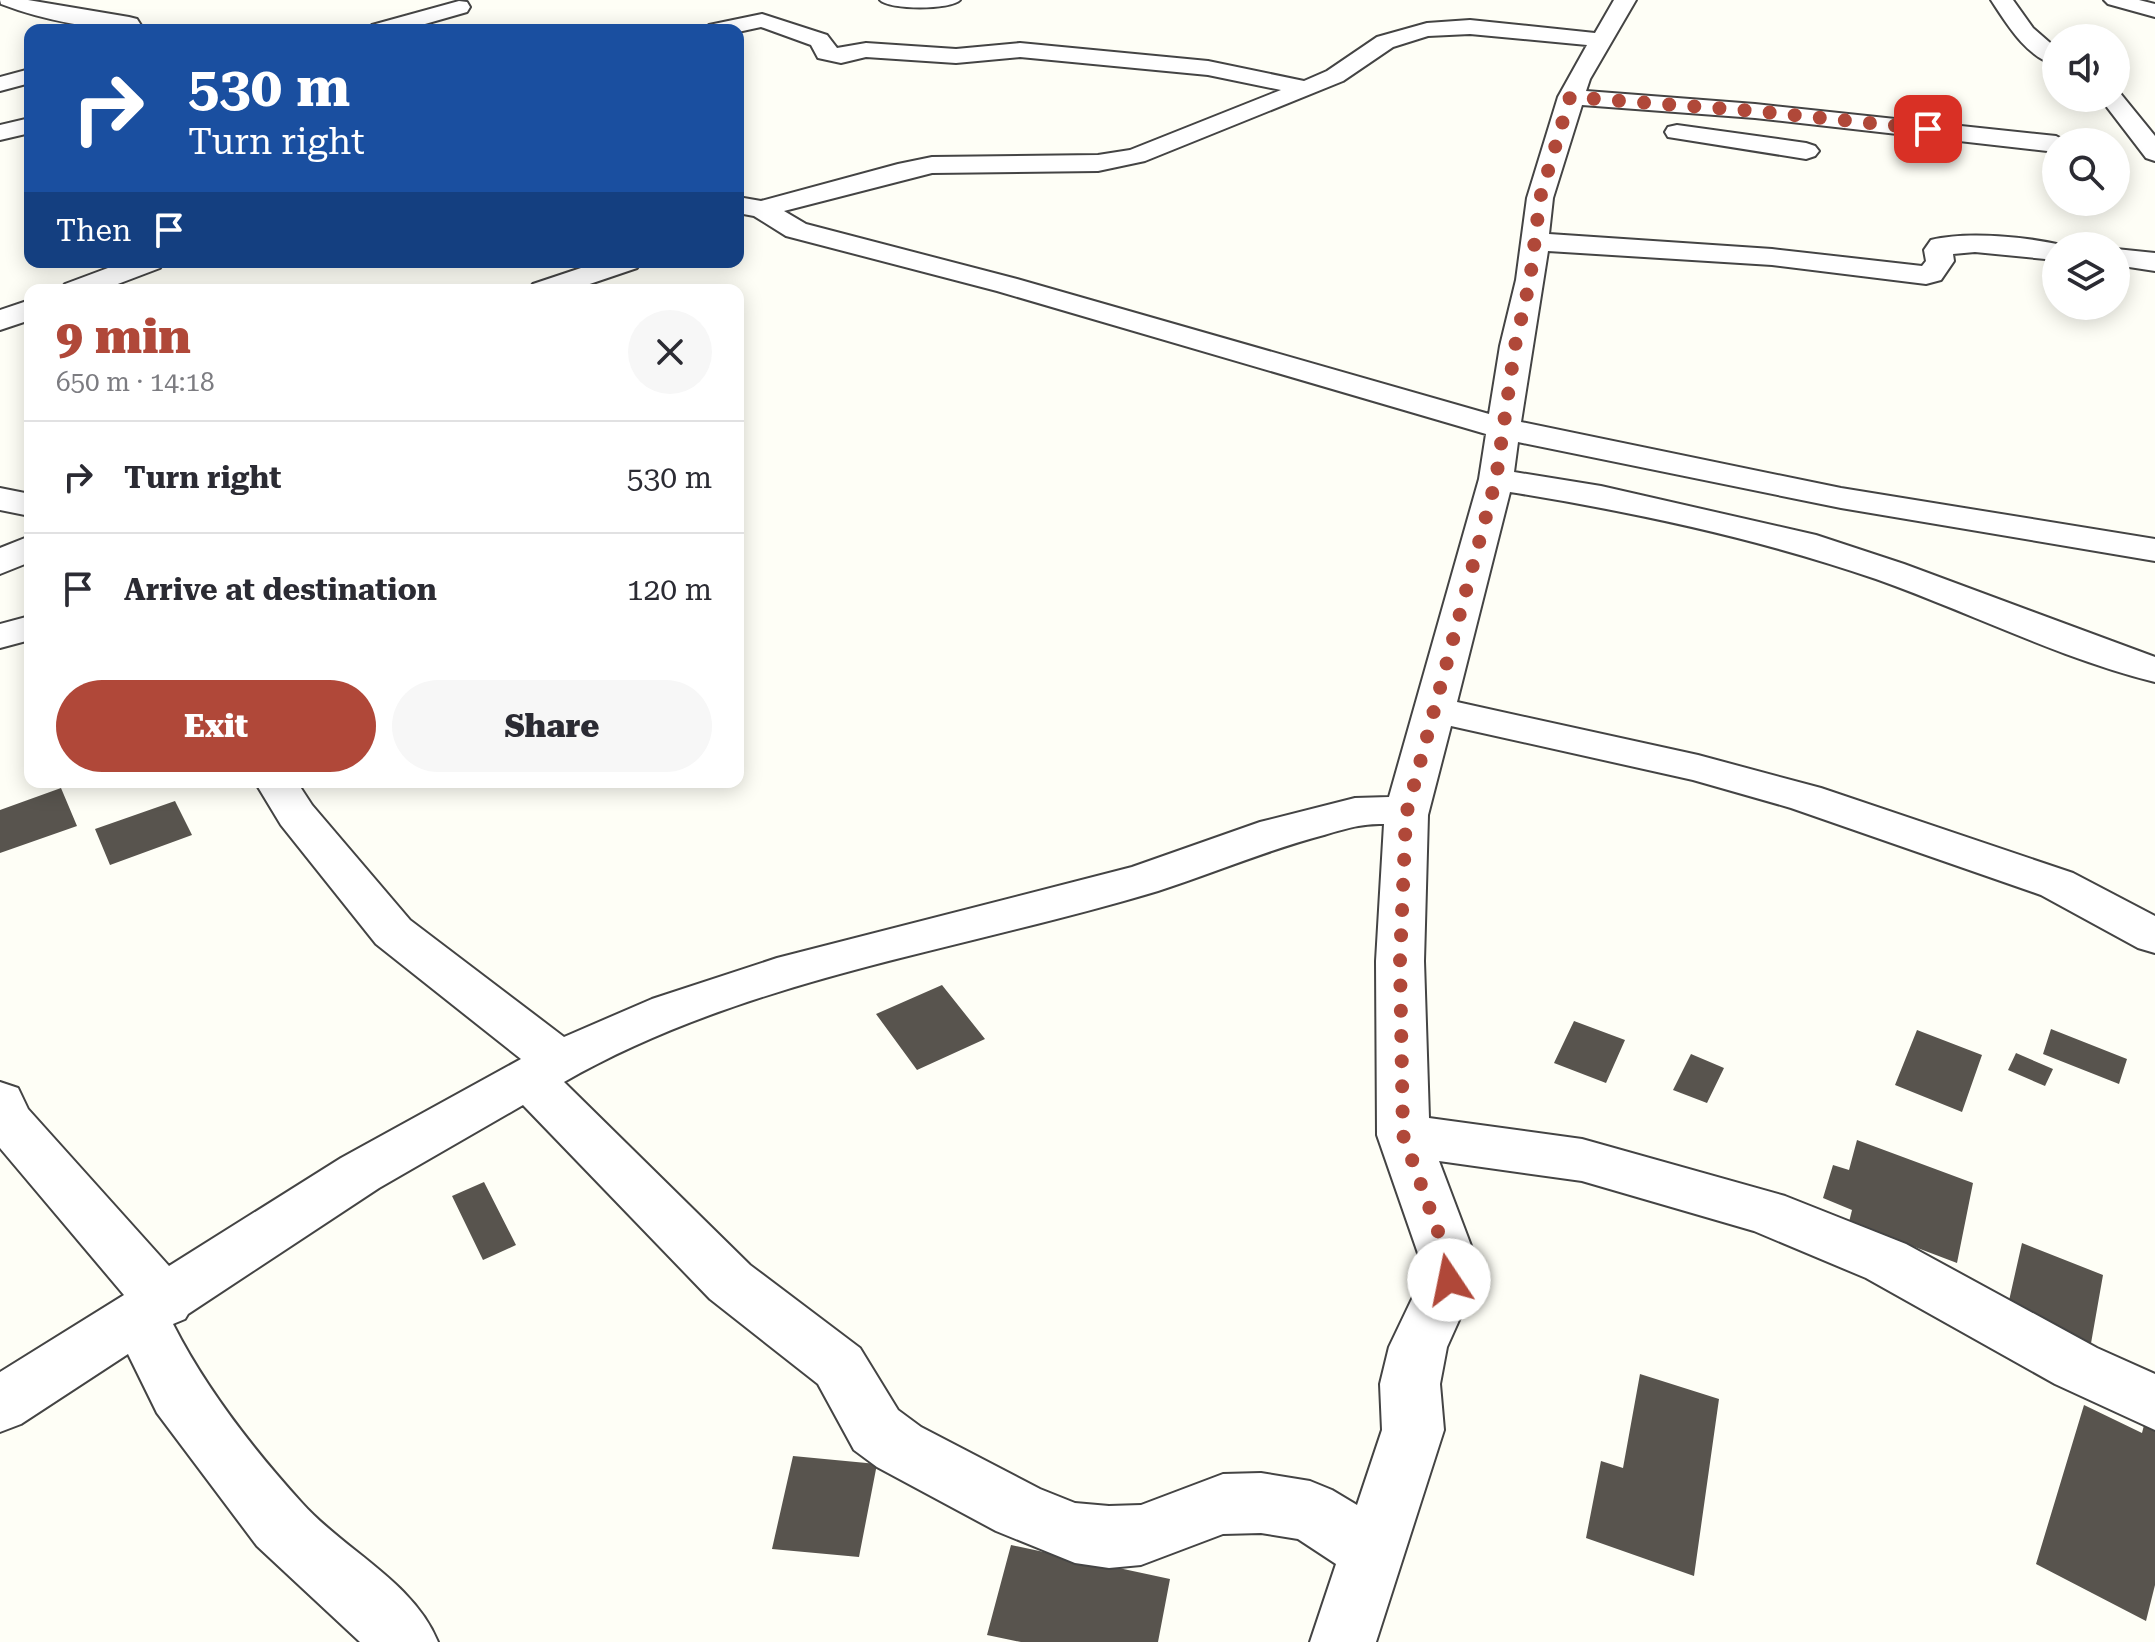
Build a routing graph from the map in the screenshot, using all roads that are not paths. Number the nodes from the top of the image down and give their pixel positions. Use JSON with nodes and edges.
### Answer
{"nodes":[{"id":1,"x":8,"y":0,"type":"edge"},
{"id":2,"x":891,"y":0,"type":"edge"},
{"id":3,"x":949,"y":0,"type":"edge"},
{"id":4,"x":2002,"y":0,"type":"edge"},
{"id":5,"x":2115,"y":0,"type":"edge"},
{"id":6,"x":459,"y":7,"type":"dead end"},
{"id":7,"x":32,"y":10,"type":"junction"},
{"id":8,"x":1613,"y":11,"type":"edge"},
{"id":9,"x":2155,"y":11,"type":"edge"},
{"id":10,"x":0,"y":20,"type":"edge"},
{"id":11,"x":129,"y":24,"type":"edge"},
{"id":12,"x":388,"y":24,"type":"edge"},
{"id":13,"x":744,"y":24,"type":"edge"},
{"id":14,"x":2042,"y":49,"type":"edge"},
{"id":15,"x":24,"y":78,"type":"edge"},
{"id":16,"x":0,"y":84,"type":"edge"},
{"id":17,"x":1304,"y":88,"type":"junction"},
{"id":18,"x":2123,"y":112,"type":"edge"},
{"id":19,"x":1576,"y":113,"type":"junction"},
{"id":20,"x":24,"y":127,"type":"edge"},
{"id":21,"x":1652,"y":130,"type":"dead end"},
{"id":22,"x":0,"y":133,"type":"edge"},
{"id":23,"x":2042,"y":142,"type":"edge"},
{"id":24,"x":1806,"y":151,"type":"dead end"},
{"id":25,"x":2130,"y":153,"type":"edge"},
{"id":26,"x":2155,"y":154,"type":"edge"},
{"id":27,"x":750,"y":207,"type":"edge"},
{"id":28,"x":1536,"y":242,"type":"junction"},
{"id":29,"x":2042,"y":251,"type":"edge"},
{"id":30,"x":2130,"y":259,"type":"edge"},
{"id":31,"x":2155,"y":262,"type":"edge"},
{"id":32,"x":134,"y":268,"type":"edge"},
{"id":33,"x":609,"y":268,"type":"edge"},
{"id":34,"x":91,"y":284,"type":"edge"},
{"id":35,"x":561,"y":284,"type":"edge"},
{"id":36,"x":24,"y":311,"type":"edge"},
{"id":37,"x":0,"y":321,"type":"edge"},
{"id":38,"x":1505,"y":429,"type":"junction"},
{"id":39,"x":1496,"y":479,"type":"junction"},
{"id":40,"x":0,"y":499,"type":"edge"},
{"id":41,"x":24,"y":504,"type":"edge"},
{"id":42,"x":24,"y":550,"type":"edge"},
{"id":43,"x":2155,"y":550,"type":"edge"},
{"id":44,"x":0,"y":563,"type":"edge"},
{"id":45,"x":24,"y":630,"type":"edge"},
{"id":46,"x":0,"y":636,"type":"edge"},
{"id":47,"x":2155,"y":670,"type":"edge"},
{"id":48,"x":1436,"y":710,"type":"junction"},
{"id":49,"x":280,"y":788,"type":"edge"},
{"id":50,"x":1406,"y":815,"type":"junction"},
{"id":51,"x":2155,"y":936,"type":"edge"},
{"id":52,"x":543,"y":1070,"type":"junction"},
{"id":53,"x":0,"y":1102,"type":"edge"},
{"id":54,"x":1403,"y":1135,"type":"junction"},
{"id":55,"x":152,"y":1310,"type":"junction"},
{"id":56,"x":2155,"y":1403,"type":"edge"},
{"id":57,"x":0,"y":1405,"type":"edge"},
{"id":58,"x":1372,"y":1551,"type":"junction"},
{"id":59,"x":405,"y":1642,"type":"edge"},
{"id":60,"x":1343,"y":1642,"type":"edge"}],
"edges":[{"from":1,"to":7,"type":"street"},
{"from":2,"to":3,"type":"street"},
{"from":4,"to":14,"type":"street"},
{"from":5,"to":9,"type":"street"},
{"from":6,"to":12,"type":"street"},
{"from":7,"to":10,"type":"street"},
{"from":7,"to":11,"type":"street"},
{"from":8,"to":17,"type":"street"},
{"from":8,"to":19,"type":"street"},
{"from":13,"to":17,"type":"street"},
{"from":15,"to":16,"type":"street"},
{"from":17,"to":27,"type":"street"},
{"from":18,"to":26,"type":"street"},
{"from":19,"to":23,"type":"street"},
{"from":19,"to":28,"type":"street"},
{"from":20,"to":22,"type":"street"},
{"from":21,"to":24,"type":"street"},
{"from":25,"to":26,"type":"street"},
{"from":27,"to":38,"type":"street"},
{"from":28,"to":29,"type":"street"},
{"from":28,"to":38,"type":"street"},
{"from":30,"to":31,"type":"street"},
{"from":32,"to":34,"type":"street"},
{"from":33,"to":35,"type":"street"},
{"from":36,"to":37,"type":"street"},
{"from":38,"to":39,"type":"street"},
{"from":38,"to":43,"type":"street"},
{"from":39,"to":47,"type":"street"},
{"from":39,"to":48,"type":"street"},
{"from":40,"to":41,"type":"street"},
{"from":42,"to":44,"type":"street"},
{"from":45,"to":46,"type":"street"},
{"from":48,"to":50,"type":"street"},
{"from":48,"to":51,"type":"street"},
{"from":49,"to":52,"type":"street"},
{"from":50,"to":52,"type":"street"},
{"from":50,"to":54,"type":"street"},
{"from":52,"to":55,"type":"street"},
{"from":52,"to":58,"type":"street"},
{"from":53,"to":55,"type":"street"},
{"from":54,"to":56,"type":"street"},
{"from":54,"to":58,"type":"street"},
{"from":55,"to":57,"type":"street"},
{"from":55,"to":59,"type":"street"},
{"from":58,"to":60,"type":"street"}]}
